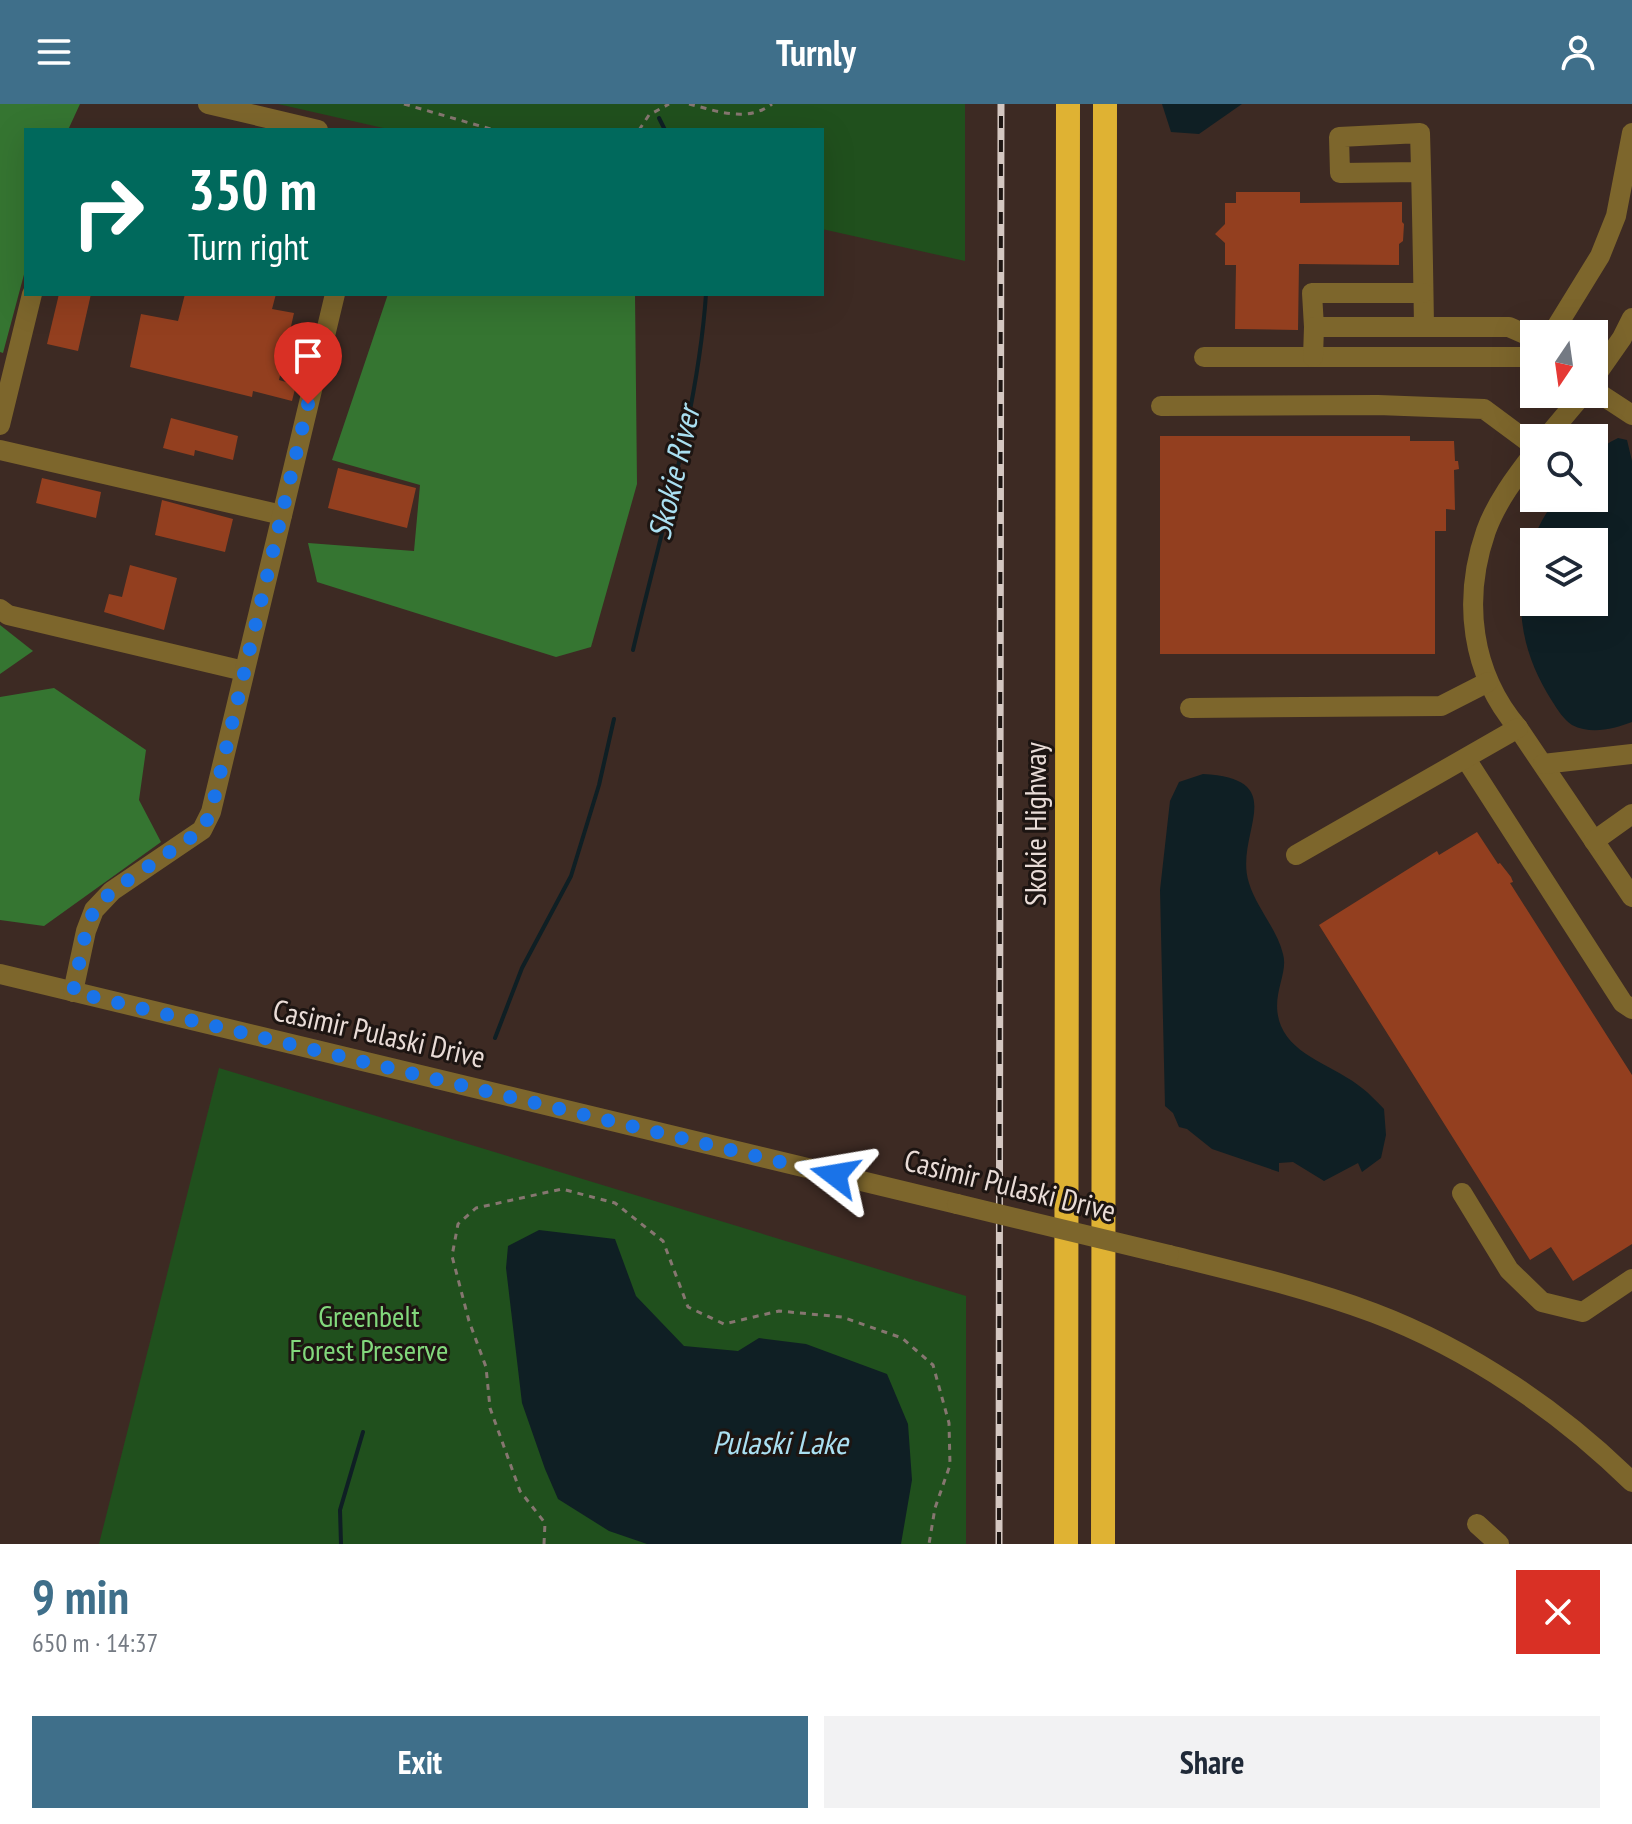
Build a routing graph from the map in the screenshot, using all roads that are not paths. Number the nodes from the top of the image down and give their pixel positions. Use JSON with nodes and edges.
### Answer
{"nodes":[{"id":1,"x":208,"y":104,"type":"edge"},
{"id":2,"x":1068,"y":104,"type":"edge"},
{"id":3,"x":1105,"y":104,"type":"edge"},
{"id":4,"x":310,"y":128,"type":"edge"},
{"id":5,"x":1632,"y":133,"type":"edge"},
{"id":6,"x":1421,"y":172,"type":"dead end"},
{"id":7,"x":1423,"y":293,"type":"junction"},
{"id":8,"x":32,"y":296,"type":"edge"},
{"id":9,"x":335,"y":296,"type":"edge"},
{"id":10,"x":1632,"y":318,"type":"edge"},
{"id":11,"x":1561,"y":320,"type":"edge"},
{"id":12,"x":1424,"y":326,"type":"junction"},
{"id":13,"x":1314,"y":327,"type":"junction"},
{"id":14,"x":1520,"y":332,"type":"edge"},
{"id":15,"x":1204,"y":357,"type":"dead end"},
{"id":16,"x":1313,"y":357,"type":"junction"},
{"id":17,"x":1520,"y":357,"type":"edge"},
{"id":18,"x":1608,"y":359,"type":"edge"},
{"id":19,"x":1608,"y":393,"type":"edge"},
{"id":20,"x":1161,"y":406,"type":"dead end"},
{"id":21,"x":1571,"y":408,"type":"edge"},
{"id":22,"x":1632,"y":415,"type":"edge"},
{"id":23,"x":1558,"y":424,"type":"edge"},
{"id":24,"x":0,"y":425,"type":"edge"},
{"id":25,"x":1520,"y":436,"type":"edge"},
{"id":26,"x":0,"y":450,"type":"edge"},
{"id":27,"x":1520,"y":472,"type":"edge"},
{"id":28,"x":282,"y":515,"type":"junction"},
{"id":29,"x":0,"y":609,"type":"edge"},
{"id":30,"x":244,"y":671,"type":"junction"},
{"id":31,"x":1488,"y":682,"type":"junction"},
{"id":32,"x":1190,"y":708,"type":"dead end"},
{"id":33,"x":1518,"y":728,"type":"junction"},
{"id":34,"x":1632,"y":754,"type":"edge"},
{"id":35,"x":1466,"y":759,"type":"junction"},
{"id":36,"x":1543,"y":764,"type":"junction"},
{"id":37,"x":1632,"y":814,"type":"edge"},
{"id":38,"x":1594,"y":841,"type":"junction"},
{"id":39,"x":1296,"y":855,"type":"dead end"},
{"id":40,"x":1632,"y":897,"type":"edge"},
{"id":41,"x":0,"y":974,"type":"edge"},
{"id":42,"x":73,"y":992,"type":"junction"},
{"id":43,"x":1632,"y":1009,"type":"edge"},
{"id":44,"x":1462,"y":1193,"type":"dead end"},
{"id":45,"x":1632,"y":1279,"type":"edge"},
{"id":46,"x":1632,"y":1482,"type":"edge"},
{"id":47,"x":1477,"y":1524,"type":"dead end"},
{"id":48,"x":1066,"y":1544,"type":"edge"},
{"id":49,"x":1103,"y":1544,"type":"edge"},
{"id":50,"x":1499,"y":1544,"type":"edge"}],
"edges":[{"from":1,"to":4,"type":"street"},
{"from":2,"to":48,"type":"highway","name":"Skokie Highway"},
{"from":3,"to":49,"type":"highway"},
{"from":5,"to":11,"type":"street"},
{"from":6,"to":7,"type":"street"},
{"from":7,"to":12,"type":"street"},
{"from":7,"to":13,"type":"street"},
{"from":8,"to":24,"type":"street"},
{"from":9,"to":28,"type":"street"},
{"from":10,"to":18,"type":"street"},
{"from":12,"to":13,"type":"street"},
{"from":12,"to":14,"type":"street"},
{"from":13,"to":16,"type":"street"},
{"from":15,"to":16,"type":"street"},
{"from":16,"to":17,"type":"street"},
{"from":19,"to":22,"type":"street"},
{"from":20,"to":25,"type":"street"},
{"from":21,"to":23,"type":"street"},
{"from":26,"to":28,"type":"street"},
{"from":27,"to":31,"type":"street"},
{"from":28,"to":30,"type":"street"},
{"from":29,"to":30,"type":"street"},
{"from":30,"to":42,"type":"street"},
{"from":31,"to":32,"type":"street"},
{"from":31,"to":33,"type":"street"},
{"from":33,"to":35,"type":"street"},
{"from":33,"to":36,"type":"street"},
{"from":34,"to":36,"type":"street"},
{"from":35,"to":39,"type":"street"},
{"from":35,"to":43,"type":"street"},
{"from":36,"to":38,"type":"street"},
{"from":37,"to":38,"type":"street"},
{"from":38,"to":40,"type":"street"},
{"from":41,"to":42,"type":"street","name":"Casimir Pulaski Drive"},
{"from":42,"to":46,"type":"street","name":"Casimir Pulaski Drive","bridge":true},
{"from":44,"to":45,"type":"street"},
{"from":47,"to":50,"type":"street"}]}
